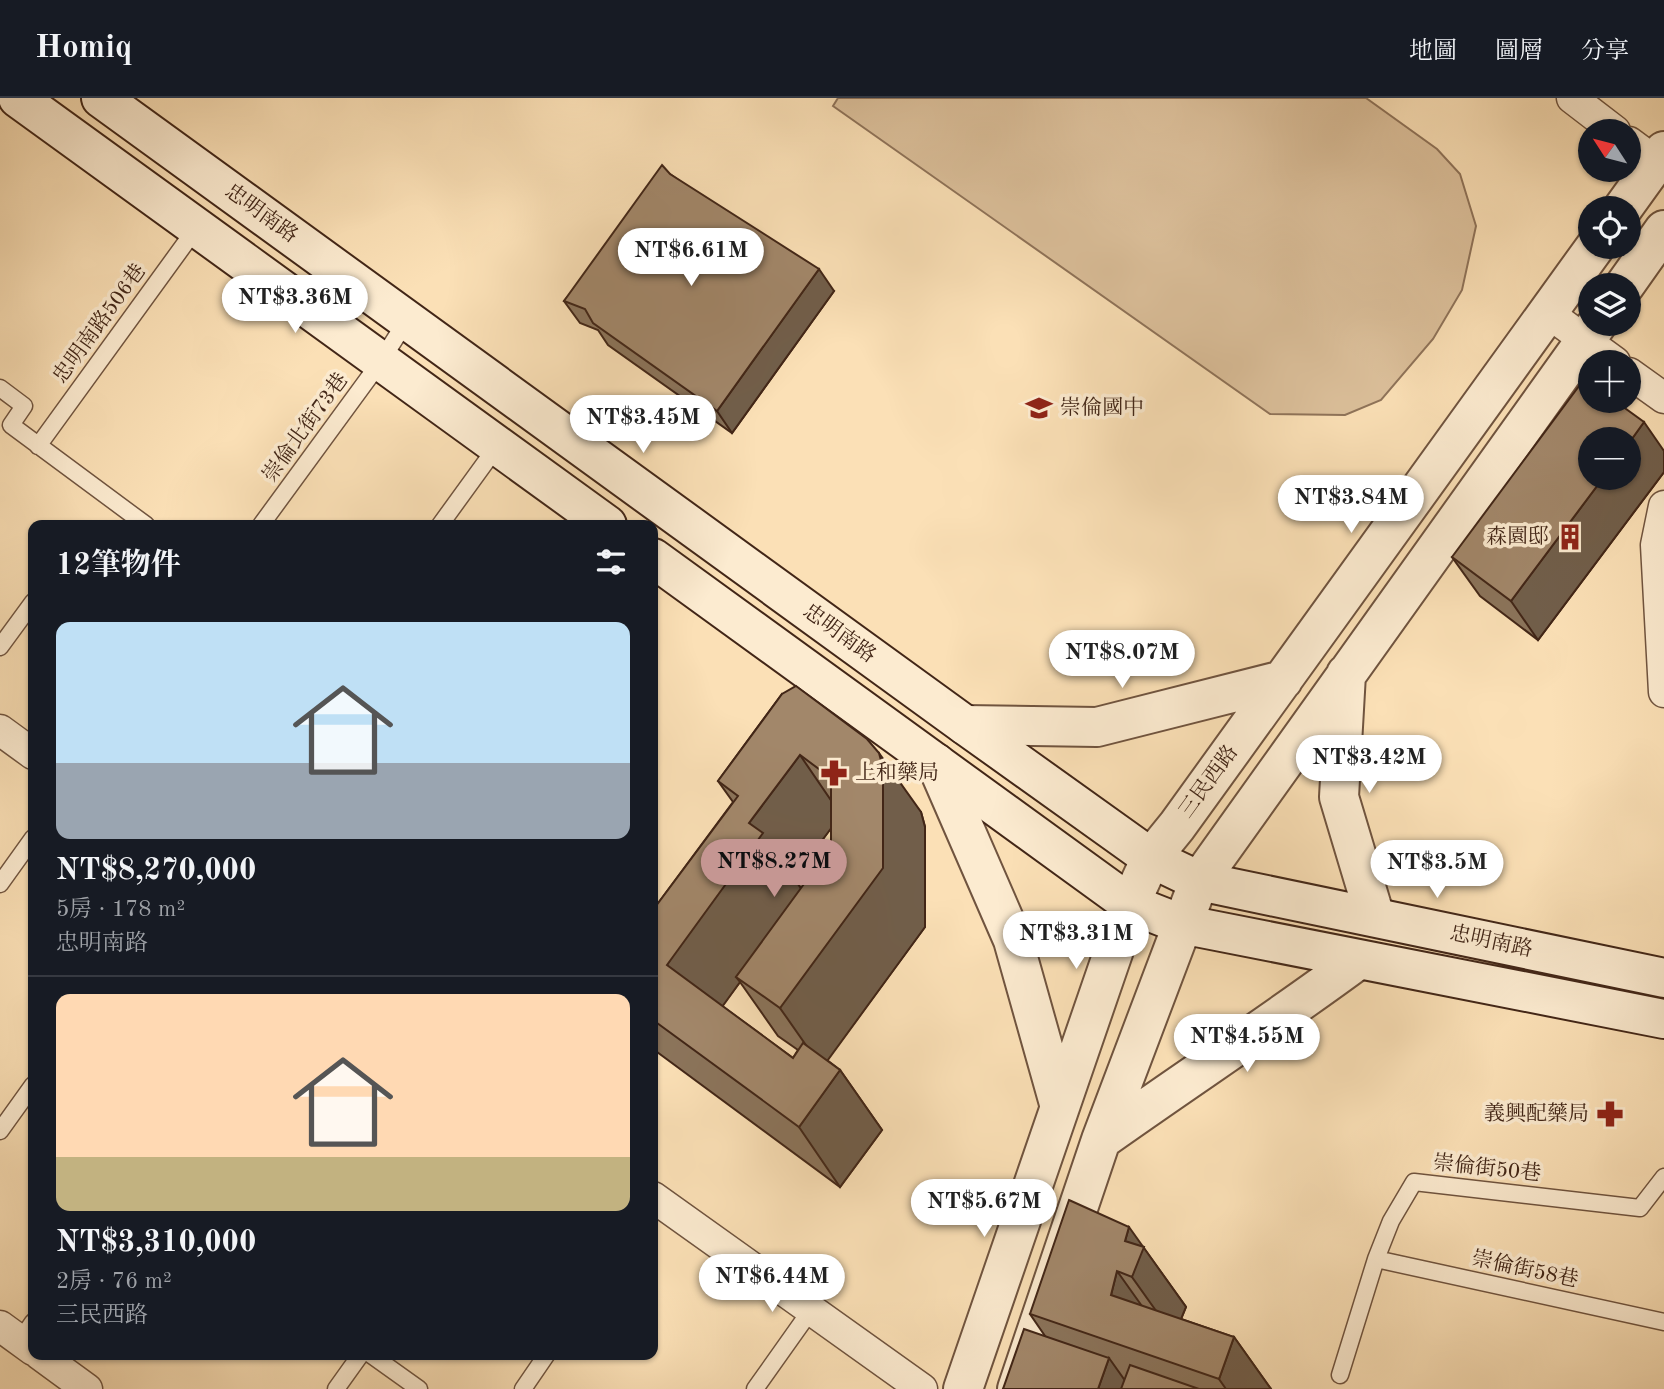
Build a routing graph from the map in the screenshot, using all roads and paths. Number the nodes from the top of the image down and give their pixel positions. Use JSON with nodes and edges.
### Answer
{"nodes":[{"id":1,"x":18,"y":98,"type":"edge"},
{"id":2,"x":101,"y":98,"type":"edge"},
{"id":3,"x":1572,"y":98,"type":"edge"},
{"id":4,"x":1599,"y":119,"type":"edge"},
{"id":5,"x":1653,"y":156,"type":"edge"},
{"id":6,"x":1630,"y":196,"type":"edge"},
{"id":7,"x":197,"y":227,"type":"junction"},
{"id":8,"x":1664,"y":230,"type":"edge"},
{"id":9,"x":1586,"y":259,"type":"edge"},
{"id":10,"x":1634,"y":273,"type":"edge"},
{"id":11,"x":1548,"y":313,"type":"junction"},
{"id":12,"x":407,"y":320,"type":"junction"},
{"id":13,"x":1599,"y":342,"type":"edge"},
{"id":14,"x":381,"y":361,"type":"junction"},
{"id":15,"x":1641,"y":382,"type":"edge"},
{"id":16,"x":0,"y":388,"type":"edge"},
{"id":17,"x":1664,"y":398,"type":"edge"},
{"id":18,"x":10,"y":425,"type":"junction"},
{"id":19,"x":0,"y":439,"type":"edge"},
{"id":20,"x":498,"y":445,"type":"junction"},
{"id":21,"x":38,"y":446,"type":"junction"},
{"id":22,"x":1664,"y":506,"type":"edge"},
{"id":23,"x":139,"y":520,"type":"edge"},
{"id":24,"x":265,"y":520,"type":"edge"},
{"id":25,"x":444,"y":520,"type":"edge"},
{"id":26,"x":600,"y":520,"type":"edge"},
{"id":27,"x":658,"y":562,"type":"edge"},
{"id":28,"x":28,"y":609,"type":"edge"},
{"id":29,"x":0,"y":647,"type":"edge"},
{"id":30,"x":1346,"y":674,"type":"junction"},
{"id":31,"x":1283,"y":680,"type":"junction"},
{"id":32,"x":1664,"y":692,"type":"edge"},
{"id":33,"x":964,"y":725,"type":"junction"},
{"id":34,"x":0,"y":730,"type":"edge"},
{"id":35,"x":28,"y":750,"type":"edge"},
{"id":36,"x":936,"y":763,"type":"junction"},
{"id":37,"x":28,"y":845,"type":"edge"},
{"id":38,"x":1151,"y":858,"type":"junction"},
{"id":39,"x":1199,"y":881,"type":"junction"},
{"id":40,"x":0,"y":884,"type":"edge"},
{"id":41,"x":1130,"y":904,"type":"junction"},
{"id":42,"x":1376,"y":918,"type":"junction"},
{"id":43,"x":1181,"y":924,"type":"junction"},
{"id":44,"x":1358,"y":960,"type":"junction"},
{"id":45,"x":1664,"y":978,"type":"edge"},
{"id":46,"x":1664,"y":1019,"type":"edge"},
{"id":47,"x":28,"y":1092,"type":"edge"},
{"id":48,"x":1060,"y":1107,"type":"junction"},
{"id":49,"x":0,"y":1131,"type":"edge"},
{"id":50,"x":1101,"y":1140,"type":"junction"},
{"id":51,"x":1664,"y":1177,"type":"edge"},
{"id":52,"x":658,"y":1204,"type":"edge"},
{"id":53,"x":1376,"y":1259,"type":"junction"},
{"id":54,"x":811,"y":1310,"type":"junction"},
{"id":55,"x":1664,"y":1322,"type":"edge"},
{"id":56,"x":51,"y":1360,"type":"edge"},
{"id":57,"x":357,"y":1360,"type":"edge"},
{"id":58,"x":378,"y":1360,"type":"edge"},
{"id":59,"x":543,"y":1360,"type":"edge"},
{"id":60,"x":1339,"y":1375,"type":"dead end"},
{"id":61,"x":87,"y":1389,"type":"edge"},
{"id":62,"x":336,"y":1389,"type":"edge"},
{"id":63,"x":419,"y":1389,"type":"edge"},
{"id":64,"x":523,"y":1389,"type":"edge"},
{"id":65,"x":755,"y":1389,"type":"edge"},
{"id":66,"x":922,"y":1389,"type":"edge"},
{"id":67,"x":964,"y":1389,"type":"edge"},
{"id":68,"x":1017,"y":1389,"type":"edge"}],
"edges":[{"from":1,"to":7,"type":"street"},
{"from":2,"to":12,"type":"street","name":"忠明南路"},
{"from":3,"to":4,"type":"street"},
{"from":5,"to":6,"type":"street"},
{"from":7,"to":14,"type":"street"},
{"from":7,"to":21,"type":"lane","name":"忠明南路506巷"},
{"from":8,"to":10,"type":"street"},
{"from":9,"to":11,"type":"street","name":"三民西路"},
{"from":11,"to":13,"type":"street"},
{"from":11,"to":31,"type":"street","name":"三民西路"},
{"from":12,"to":14,"type":"lane","name":"崇倫北街73巷"},
{"from":12,"to":33,"type":"street","name":"忠明南路"},
{"from":13,"to":30,"type":"street"},
{"from":14,"to":20,"type":"street"},
{"from":14,"to":24,"type":"lane","name":"崇倫北街73巷"},
{"from":15,"to":17,"type":"street"},
{"from":16,"to":18,"type":"lane"},
{"from":18,"to":19,"type":"lane"},
{"from":18,"to":21,"type":"lane"},
{"from":20,"to":25,"type":"lane"},
{"from":20,"to":26,"type":"street"},
{"from":21,"to":23,"type":"lane"},
{"from":22,"to":32,"type":"street"},
{"from":27,"to":36,"type":"street","name":"忠明南路"},
{"from":28,"to":29,"type":"lane"},
{"from":30,"to":39,"type":"street"},
{"from":30,"to":42,"type":"street"},
{"from":31,"to":33,"type":"street"},
{"from":31,"to":38,"type":"street","name":"三民西路"},
{"from":33,"to":38,"type":"street","name":"忠明南路"},
{"from":34,"to":35,"type":"street"},
{"from":36,"to":41,"type":"street","name":"忠明南路"},
{"from":36,"to":48,"type":"street"},
{"from":37,"to":40,"type":"lane"},
{"from":38,"to":39,"type":"street","name":"忠明南路"},
{"from":38,"to":41,"type":"street","name":"三民西路"},
{"from":39,"to":42,"type":"street","name":"忠明南路"},
{"from":39,"to":43,"type":"street"},
{"from":41,"to":43,"type":"street","name":"忠明南路"},
{"from":41,"to":48,"type":"street","name":"三民西路"},
{"from":42,"to":45,"type":"street","name":"忠明南路"},
{"from":43,"to":44,"type":"street","name":"忠明南路"},
{"from":43,"to":50,"type":"street"},
{"from":44,"to":46,"type":"street","name":"忠明南路"},
{"from":44,"to":50,"type":"street"},
{"from":47,"to":49,"type":"lane"},
{"from":48,"to":67,"type":"street","name":"三民西路"},
{"from":50,"to":68,"type":"street"},
{"from":51,"to":53,"type":"lane","name":"崇倫街50巷"},
{"from":52,"to":54,"type":"street"},
{"from":53,"to":55,"type":"lane","name":"崇倫街58巷"},
{"from":53,"to":60,"type":"lane","name":"崇倫街50巷"},
{"from":54,"to":65,"type":"lane"},
{"from":54,"to":66,"type":"street"},
{"from":56,"to":61,"type":"street"},
{"from":57,"to":62,"type":"lane"},
{"from":58,"to":63,"type":"lane"},
{"from":59,"to":64,"type":"lane"}]}
